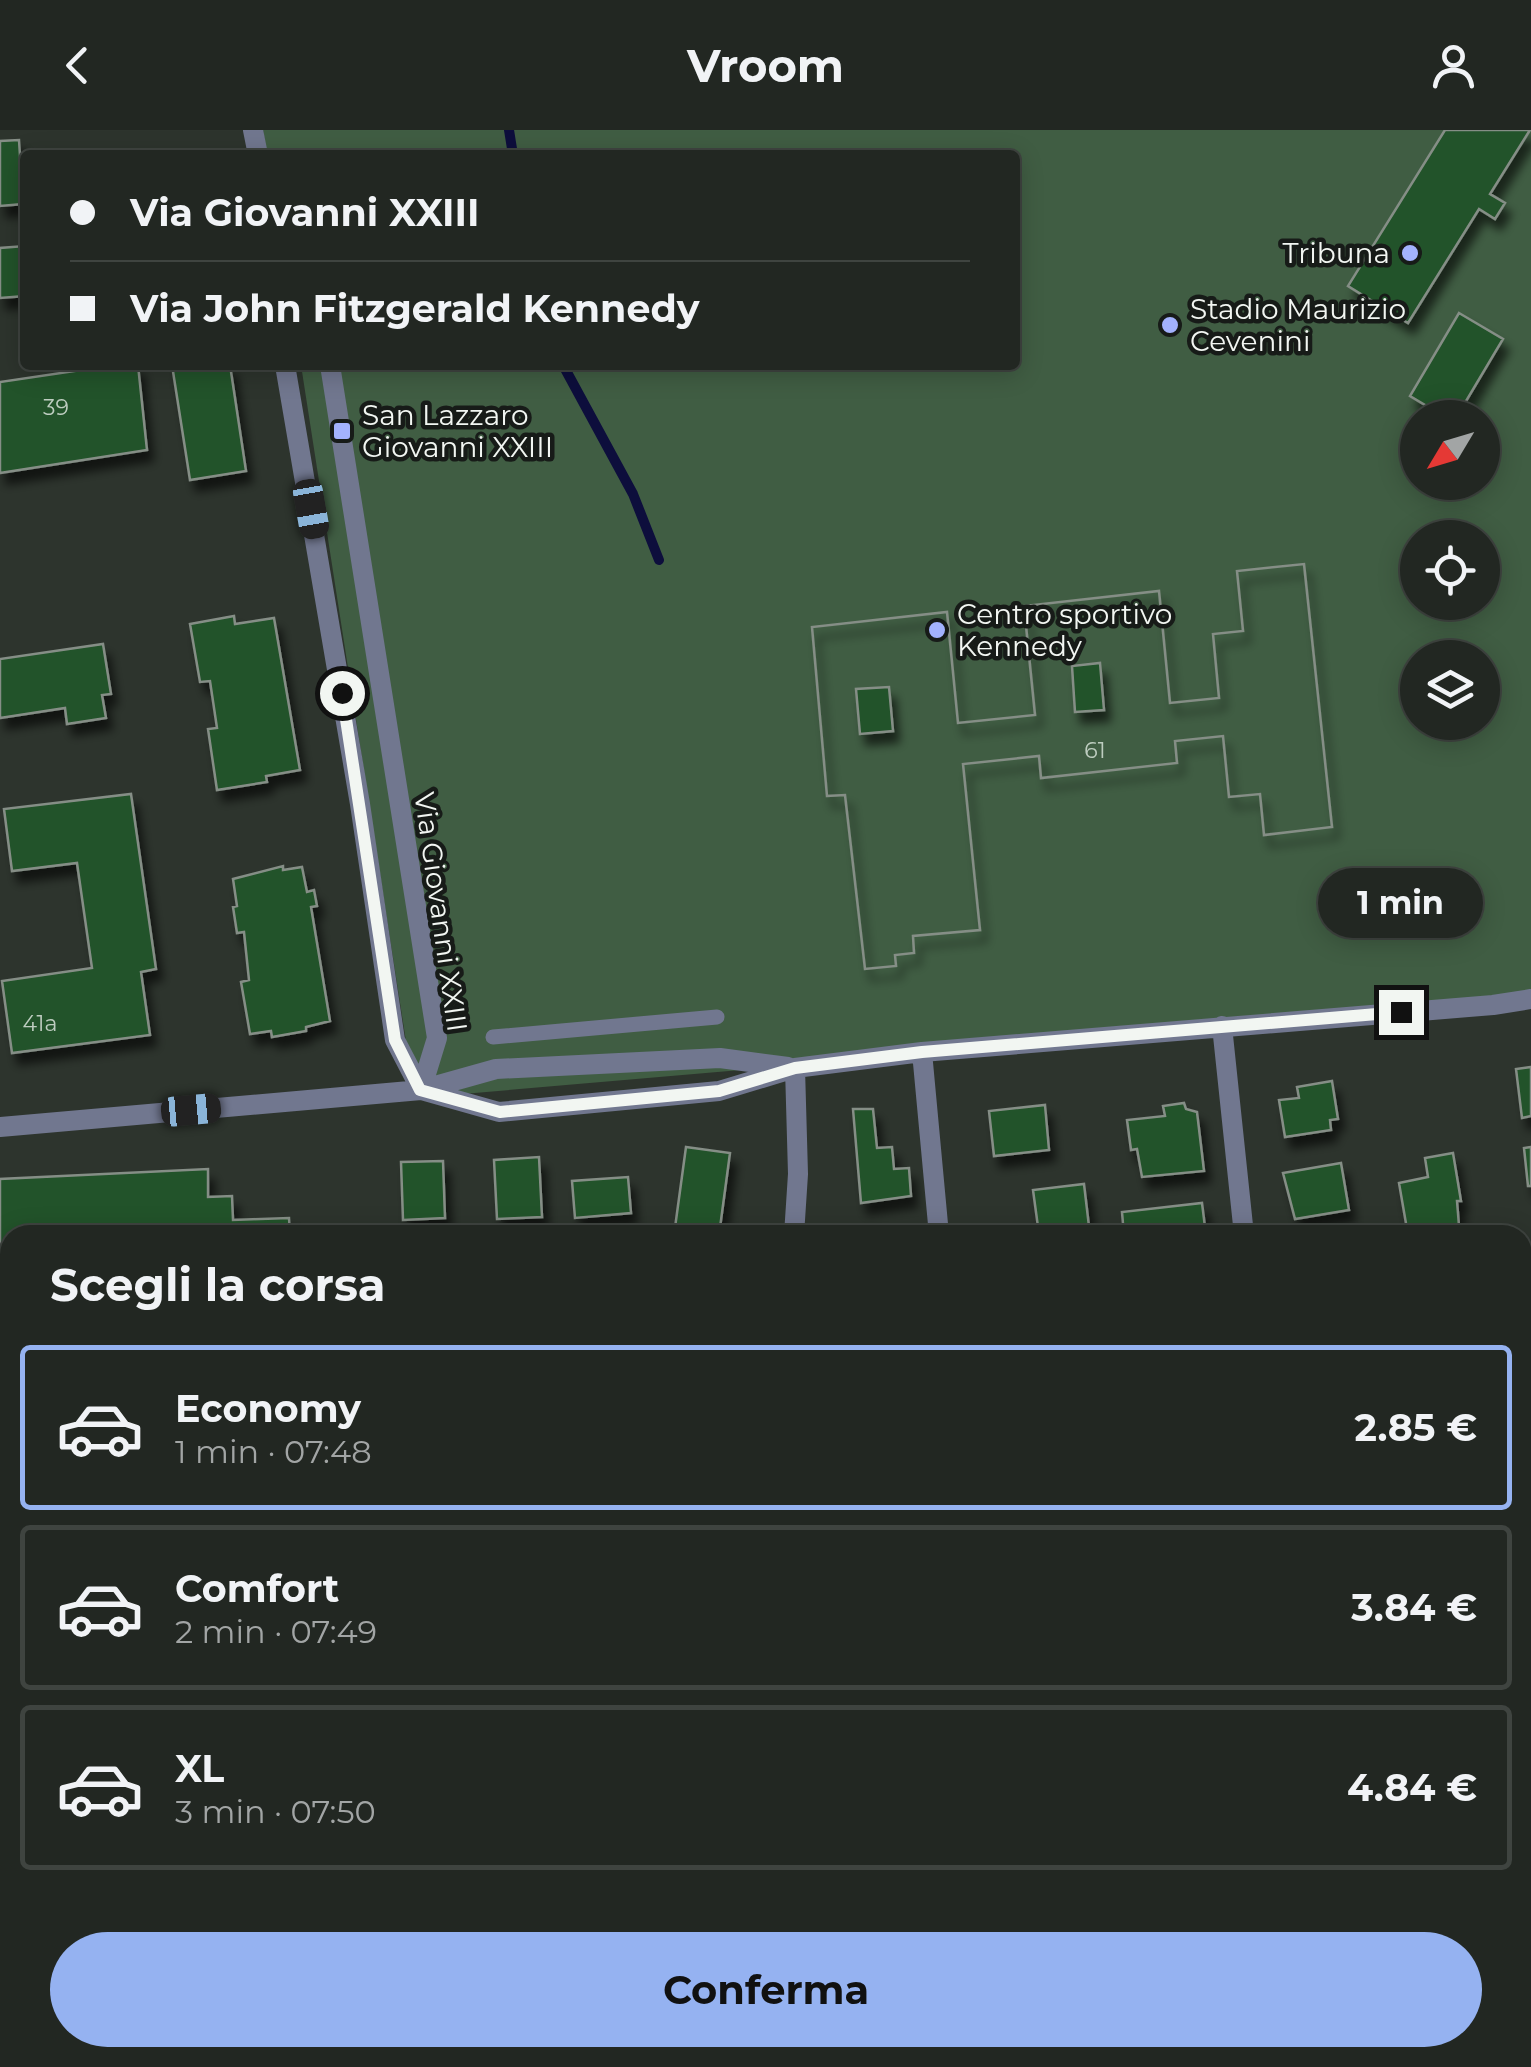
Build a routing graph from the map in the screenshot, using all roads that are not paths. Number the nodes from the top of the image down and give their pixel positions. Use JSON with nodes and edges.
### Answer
{"nodes":[{"id":1,"x":286,"y":370,"type":"edge"},
{"id":2,"x":331,"y":370,"type":"edge"},
{"id":3,"x":1531,"y":999,"type":"edge"},
{"id":4,"x":716,"y":1017,"type":"dead end"},
{"id":5,"x":1222,"y":1026,"type":"junction"},
{"id":6,"x":494,"y":1037,"type":"dead end"},
{"id":7,"x":922,"y":1052,"type":"junction"},
{"id":8,"x":795,"y":1068,"type":"junction"},
{"id":9,"x":420,"y":1090,"type":"junction"},
{"id":10,"x":0,"y":1126,"type":"edge"},
{"id":11,"x":795,"y":1225,"type":"edge"},
{"id":12,"x":938,"y":1225,"type":"edge"},
{"id":13,"x":1243,"y":1225,"type":"edge"}],
"edges":[{"from":1,"to":9,"type":"street"},
{"from":2,"to":9,"type":"street","name":"Via Giovanni XXIII"},
{"from":3,"to":5,"type":"street"},
{"from":4,"to":6,"type":"lane"},
{"from":5,"to":7,"type":"street"},
{"from":5,"to":13,"type":"street"},
{"from":7,"to":8,"type":"street"},
{"from":7,"to":12,"type":"street"},
{"from":8,"to":9,"type":"street"},
{"from":8,"to":9,"type":"street"},
{"from":8,"to":11,"type":"street"},
{"from":9,"to":10,"type":"street"}]}
